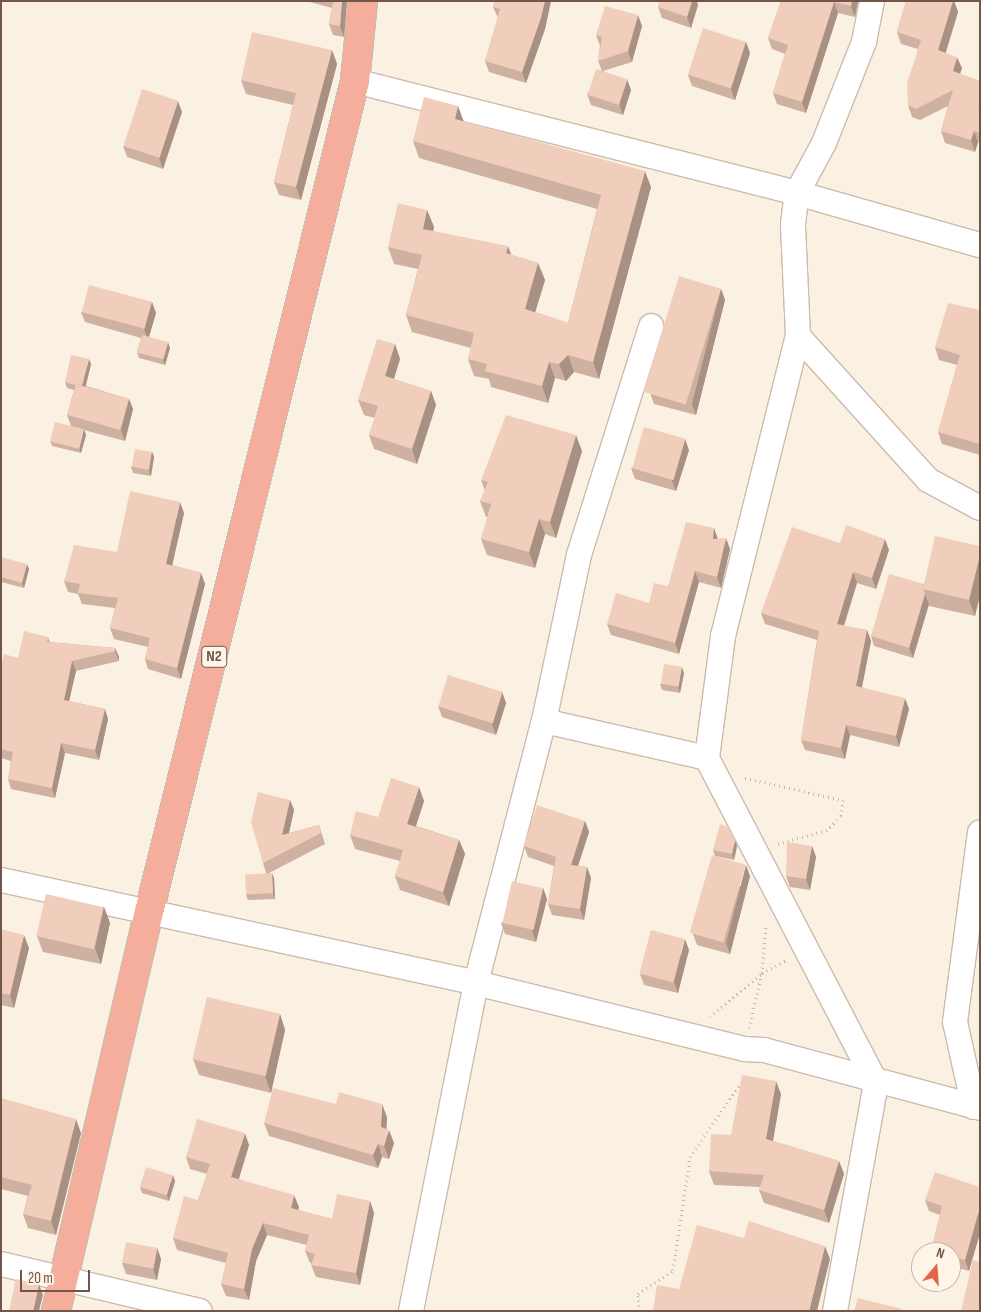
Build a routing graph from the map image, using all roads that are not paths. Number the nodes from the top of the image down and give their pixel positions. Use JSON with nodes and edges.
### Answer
{"nodes":[{"id":1,"x":363,"y":1,"type":"edge"},
{"id":2,"x":872,"y":1,"type":"edge"},
{"id":3,"x":355,"y":81,"type":"junction"},
{"id":4,"x":797,"y":193,"type":"junction"},
{"id":5,"x":980,"y":245,"type":"edge"},
{"id":6,"x":651,"y":326,"type":"dead end"},
{"id":7,"x":798,"y":336,"type":"junction"},
{"id":8,"x":980,"y":508,"type":"edge"},
{"id":9,"x":544,"y":721,"type":"junction"},
{"id":10,"x":711,"y":766,"type":"junction"},
{"id":11,"x":980,"y":832,"type":"edge"},
{"id":12,"x":1,"y":880,"type":"edge"},
{"id":13,"x":149,"y":912,"type":"junction"},
{"id":14,"x":476,"y":983,"type":"junction"},
{"id":15,"x":876,"y":1083,"type":"junction"},
{"id":16,"x":977,"y":1107,"type":"edge"},
{"id":17,"x":1,"y":1264,"type":"edge"},
{"id":18,"x":64,"y":1279,"type":"junction"},
{"id":19,"x":56,"y":1311,"type":"edge"},
{"id":20,"x":200,"y":1311,"type":"edge"},
{"id":21,"x":411,"y":1311,"type":"edge"},
{"id":22,"x":835,"y":1311,"type":"edge"}],
"edges":[{"from":1,"to":3,"type":"highway","number":"N2"},
{"from":2,"to":4,"type":"street"},
{"from":3,"to":4,"type":"street"},
{"from":3,"to":13,"type":"highway","number":"N2"},
{"from":4,"to":5,"type":"street"},
{"from":4,"to":7,"type":"street"},
{"from":6,"to":9,"type":"street"},
{"from":7,"to":8,"type":"street"},
{"from":7,"to":10,"type":"street"},
{"from":9,"to":10,"type":"street"},
{"from":9,"to":14,"type":"street"},
{"from":10,"to":15,"type":"street"},
{"from":11,"to":16,"type":"street"},
{"from":12,"to":13,"type":"street"},
{"from":13,"to":14,"type":"street"},
{"from":13,"to":18,"type":"highway","number":"N2"},
{"from":14,"to":15,"type":"street"},
{"from":14,"to":21,"type":"street"},
{"from":15,"to":16,"type":"street"},
{"from":15,"to":22,"type":"street"},
{"from":17,"to":18,"type":"street"},
{"from":18,"to":19,"type":"highway","number":"N2"},
{"from":18,"to":20,"type":"street"}]}
